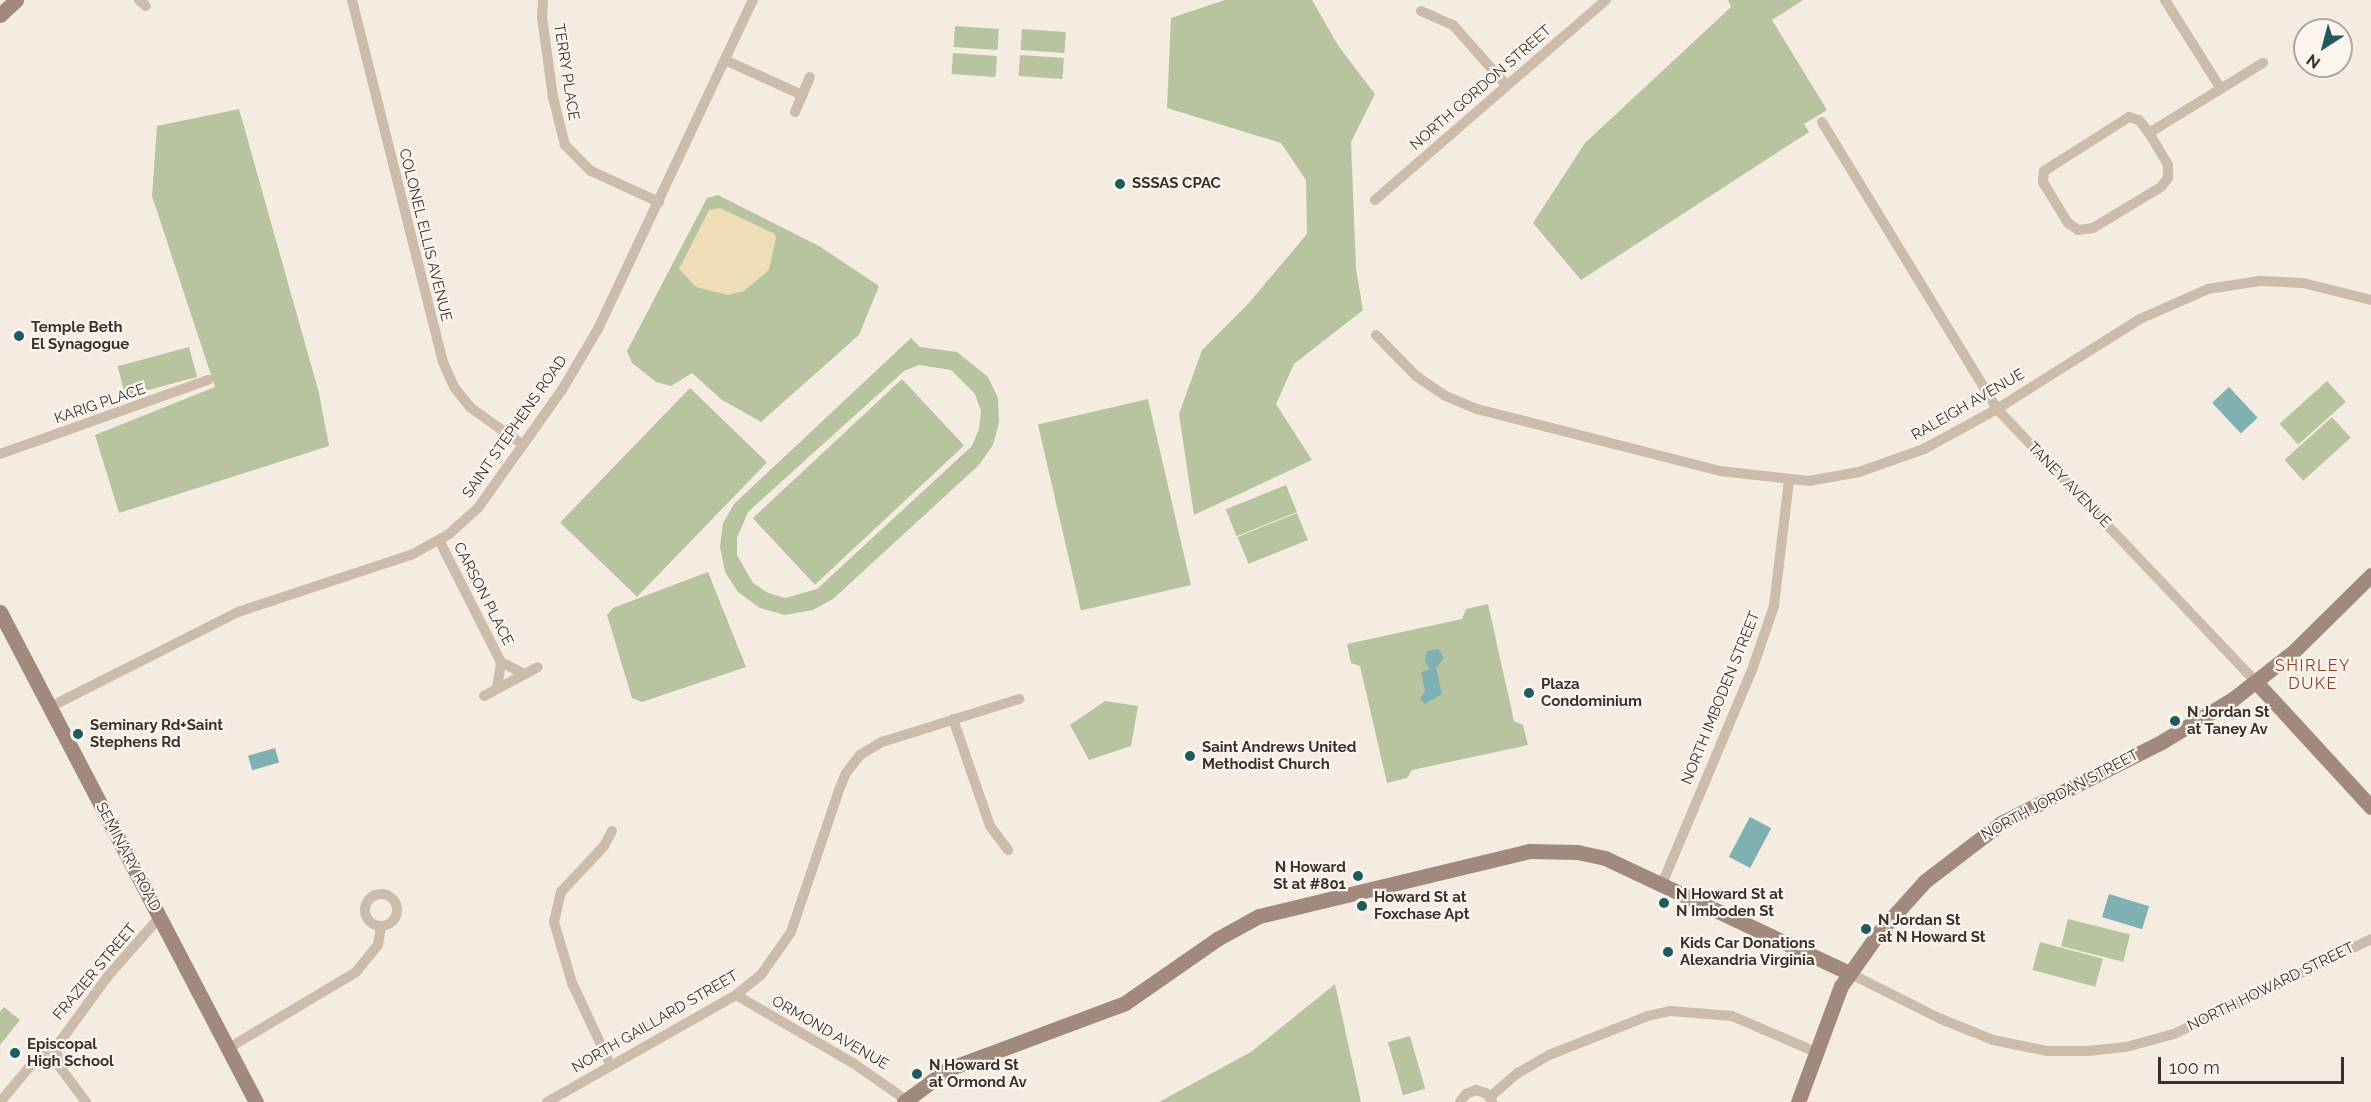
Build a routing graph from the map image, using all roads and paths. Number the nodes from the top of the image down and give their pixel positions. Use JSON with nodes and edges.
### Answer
{"nodes":[{"id":1,"x":16,"y":0,"type":"edge"},
{"id":2,"x":352,"y":0,"type":"edge"},
{"id":3,"x":543,"y":0,"type":"edge"},
{"id":4,"x":753,"y":0,"type":"edge"},
{"id":5,"x":1606,"y":0,"type":"edge"},
{"id":6,"x":2165,"y":0,"type":"edge"},
{"id":7,"x":1421,"y":11,"type":"dead end"},
{"id":8,"x":0,"y":15,"type":"edge"},
{"id":9,"x":725,"y":60,"type":"junction"},
{"id":10,"x":2263,"y":63,"type":"dead end"},
{"id":11,"x":810,"y":77,"type":"dead end"},
{"id":12,"x":1506,"y":85,"type":"junction"},
{"id":13,"x":2221,"y":89,"type":"junction"},
{"id":14,"x":802,"y":95,"type":"junction"},
{"id":15,"x":795,"y":112,"type":"dead end"},
{"id":16,"x":1822,"y":123,"type":"dead end"},
{"id":17,"x":2149,"y":133,"type":"junction"},
{"id":18,"x":1375,"y":200,"type":"dead end"},
{"id":19,"x":659,"y":202,"type":"junction"},
{"id":20,"x":2371,"y":300,"type":"edge"},
{"id":21,"x":1376,"y":335,"type":"dead end"},
{"id":22,"x":208,"y":380,"type":"dead end"},
{"id":23,"x":1997,"y":409,"type":"junction"},
{"id":24,"x":522,"y":444,"type":"junction"},
{"id":25,"x":0,"y":454,"type":"edge"},
{"id":26,"x":1789,"y":481,"type":"junction"},
{"id":27,"x":439,"y":540,"type":"junction"},
{"id":28,"x":2371,"y":575,"type":"edge"},
{"id":29,"x":0,"y":612,"type":"edge"},
{"id":30,"x":501,"y":662,"type":"junction"},
{"id":31,"x":538,"y":667,"type":"dead end"},
{"id":32,"x":525,"y":674,"type":"junction"},
{"id":33,"x":2256,"y":682,"type":"junction"},
{"id":34,"x":497,"y":687,"type":"junction"},
{"id":35,"x":484,"y":696,"type":"dead end"},
{"id":36,"x":1019,"y":699,"type":"dead end"},
{"id":37,"x":50,"y":707,"type":"junction"},
{"id":38,"x":953,"y":719,"type":"junction"},
{"id":39,"x":2371,"y":807,"type":"edge"},
{"id":40,"x":612,"y":831,"type":"dead end"},
{"id":41,"x":1008,"y":850,"type":"dead end"},
{"id":42,"x":1662,"y":884,"type":"junction"},
{"id":43,"x":159,"y":918,"type":"junction"},
{"id":44,"x":381,"y":926,"type":"dead end"},
{"id":45,"x":2371,"y":939,"type":"edge"},
{"id":46,"x":1848,"y":973,"type":"junction"},
{"id":47,"x":736,"y":995,"type":"junction"},
{"id":48,"x":56,"y":1047,"type":"junction"},
{"id":49,"x":227,"y":1049,"type":"junction"},
{"id":50,"x":1816,"y":1052,"type":"junction"},
{"id":51,"x":610,"y":1065,"type":"junction"},
{"id":52,"x":1491,"y":1100,"type":"edge"},
{"id":53,"x":905,"y":1101,"type":"edge"},
{"id":54,"x":0,"y":1102,"type":"edge"},
{"id":55,"x":86,"y":1102,"type":"edge"},
{"id":56,"x":256,"y":1102,"type":"edge"},
{"id":57,"x":547,"y":1102,"type":"edge"},
{"id":58,"x":1460,"y":1102,"type":"edge"},
{"id":59,"x":1798,"y":1102,"type":"edge"}],
"edges":[{"from":1,"to":8,"type":"street"},
{"from":2,"to":24,"type":"street","name":"COLONEL ELLIS AVENUE"},
{"from":3,"to":19,"type":"street","name":"TERRY PLACE"},
{"from":4,"to":9,"type":"street","name":"SAINT STEPHENS ROAD"},
{"from":5,"to":12,"type":"street","name":"NORTH GORDON STREET"},
{"from":6,"to":13,"type":"street"},
{"from":7,"to":12,"type":"street"},
{"from":9,"to":14,"type":"street"},
{"from":9,"to":19,"type":"street","name":"SAINT STEPHENS ROAD"},
{"from":10,"to":13,"type":"street"},
{"from":11,"to":14,"type":"street"},
{"from":12,"to":18,"type":"street","name":"NORTH GORDON STREET"},
{"from":13,"to":17,"type":"street"},
{"from":14,"to":15,"type":"street"},
{"from":16,"to":23,"type":"street","name":"TANEY AVENUE"},
{"from":17,"to":17,"type":"street"},
{"from":19,"to":24,"type":"street","name":"SAINT STEPHENS ROAD"},
{"from":20,"to":23,"type":"street","name":"RALEIGH AVENUE"},
{"from":21,"to":26,"type":"street","name":"RALEIGH AVENUE"},
{"from":22,"to":25,"type":"street","name":"KARIG PLACE"},
{"from":23,"to":26,"type":"street","name":"RALEIGH AVENUE"},
{"from":23,"to":33,"type":"street","name":"TANEY AVENUE"},
{"from":24,"to":27,"type":"street","name":"SAINT STEPHENS ROAD"},
{"from":26,"to":42,"type":"street","name":"NORTH IMBODEN STREET"},
{"from":27,"to":30,"type":"street","name":"CARSON PLACE"},
{"from":27,"to":37,"type":"street","name":"SAINT STEPHENS ROAD"},
{"from":28,"to":33,"type":"street","name":"NORTH JORDAN STREET"},
{"from":29,"to":37,"type":"street","name":"SEMINARY ROAD"},
{"from":30,"to":32,"type":"street","name":"CARSON PLACE"},
{"from":30,"to":34,"type":"street","name":"CARSON PLACE"},
{"from":31,"to":32,"type":"street"},
{"from":32,"to":34,"type":"street"},
{"from":33,"to":39,"type":"street","name":"TANEY AVENUE"},
{"from":33,"to":46,"type":"street","name":"NORTH JORDAN STREET"},
{"from":34,"to":35,"type":"street"},
{"from":36,"to":38,"type":"street","name":"NORTH GAILLARD STREET"},
{"from":37,"to":43,"type":"street","name":"SEMINARY ROAD"},
{"from":38,"to":41,"type":"street"},
{"from":38,"to":47,"type":"street","name":"NORTH GAILLARD STREET"},
{"from":40,"to":51,"type":"street"},
{"from":42,"to":46,"type":"street","name":"NORTH HOWARD STREET"},
{"from":42,"to":53,"type":"street","name":"NORTH HOWARD STREET"},
{"from":43,"to":48,"type":"street","name":"FRAZIER STREET"},
{"from":43,"to":49,"type":"street","name":"SEMINARY ROAD"},
{"from":44,"to":49,"type":"street"},
{"from":45,"to":46,"type":"street","name":"NORTH HOWARD STREET"},
{"from":46,"to":50,"type":"street","name":"NORTH JORDAN STREET"},
{"from":47,"to":51,"type":"street","name":"NORTH GAILLARD STREET"},
{"from":47,"to":53,"type":"street","name":"ORMOND AVENUE"},
{"from":48,"to":54,"type":"street"},
{"from":48,"to":55,"type":"street"},
{"from":49,"to":56,"type":"street","name":"SEMINARY ROAD"},
{"from":50,"to":52,"type":"street"},
{"from":50,"to":59,"type":"street","name":"NORTH JORDAN STREET"},
{"from":51,"to":57,"type":"street","name":"NORTH GAILLARD STREET"},
{"from":52,"to":58,"type":"street"}]}
